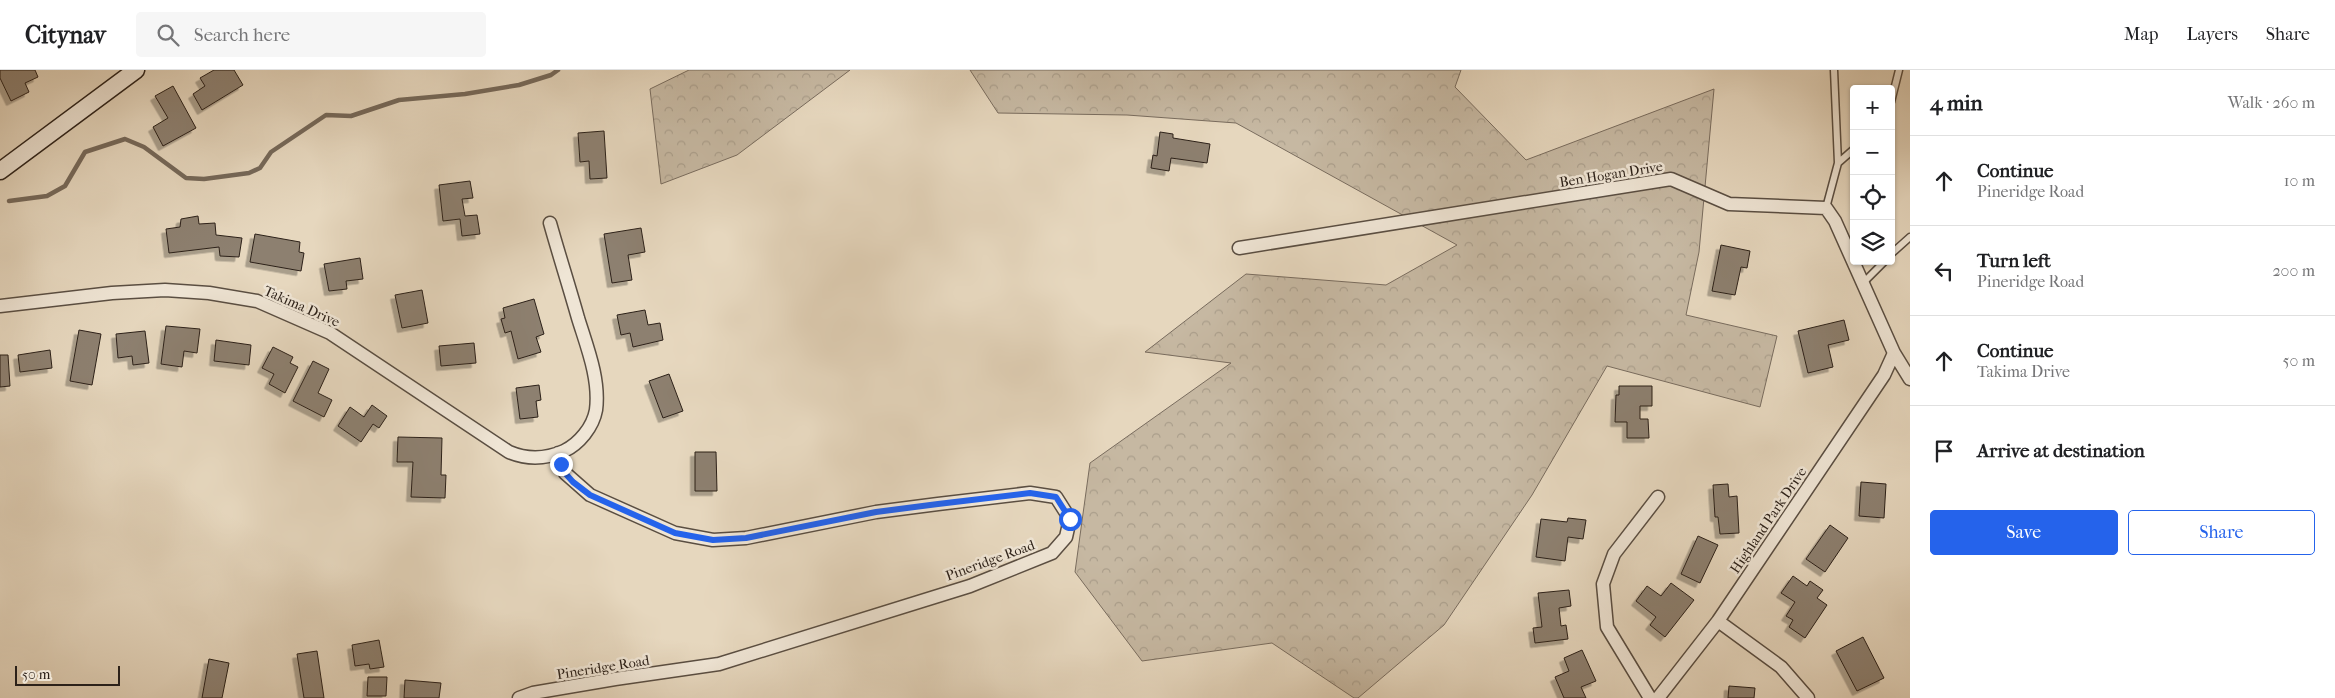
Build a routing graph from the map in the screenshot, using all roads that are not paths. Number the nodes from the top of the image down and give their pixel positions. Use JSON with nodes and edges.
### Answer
{"nodes":[{"id":1,"x":1834,"y":70,"type":"edge"},
{"id":2,"x":1899,"y":70,"type":"edge"},
{"id":3,"x":133,"y":71,"type":"edge"},
{"id":4,"x":1895,"y":86,"type":"edge"},
{"id":5,"x":1850,"y":152,"type":"edge"},
{"id":6,"x":1838,"y":163,"type":"junction"},
{"id":7,"x":0,"y":171,"type":"edge"},
{"id":8,"x":1826,"y":208,"type":"junction"},
{"id":9,"x":550,"y":223,"type":"dead end"},
{"id":10,"x":1910,"y":237,"type":"edge"},
{"id":11,"x":1240,"y":248,"type":"dead end"},
{"id":12,"x":1895,"y":250,"type":"edge"},
{"id":13,"x":1881,"y":265,"type":"edge"},
{"id":14,"x":1863,"y":283,"type":"junction"},
{"id":15,"x":0,"y":306,"type":"edge"},
{"id":16,"x":1894,"y":353,"type":"junction"},
{"id":17,"x":1910,"y":379,"type":"edge"},
{"id":18,"x":558,"y":454,"type":"junction"},
{"id":19,"x":1658,"y":497,"type":"dead end"},
{"id":20,"x":1718,"y":621,"type":"junction"},
{"id":21,"x":519,"y":698,"type":"edge"},
{"id":22,"x":1650,"y":698,"type":"edge"},
{"id":23,"x":1658,"y":698,"type":"edge"},
{"id":24,"x":1808,"y":698,"type":"edge"}],
"edges":[{"from":1,"to":6,"type":"lane"},
{"from":2,"to":4,"type":"lane"},
{"from":3,"to":7,"type":"street"},
{"from":5,"to":6,"type":"lane"},
{"from":6,"to":8,"type":"lane"},
{"from":8,"to":11,"type":"street","name":"Ben Hogan Drive"},
{"from":8,"to":14,"type":"street"},
{"from":9,"to":18,"type":"street","name":"Takima Drive"},
{"from":10,"to":12,"type":"lane"},
{"from":13,"to":14,"type":"lane"},
{"from":14,"to":16,"type":"street"},
{"from":15,"to":18,"type":"street","name":"Takima Drive"},
{"from":16,"to":17,"type":"street"},
{"from":16,"to":20,"type":"street","name":"Highland Park Drive"},
{"from":18,"to":21,"type":"street","name":"Pineridge Road"},
{"from":19,"to":22,"type":"street"},
{"from":20,"to":23,"type":"street","name":"Highland Park Drive"},
{"from":20,"to":24,"type":"street"}]}
